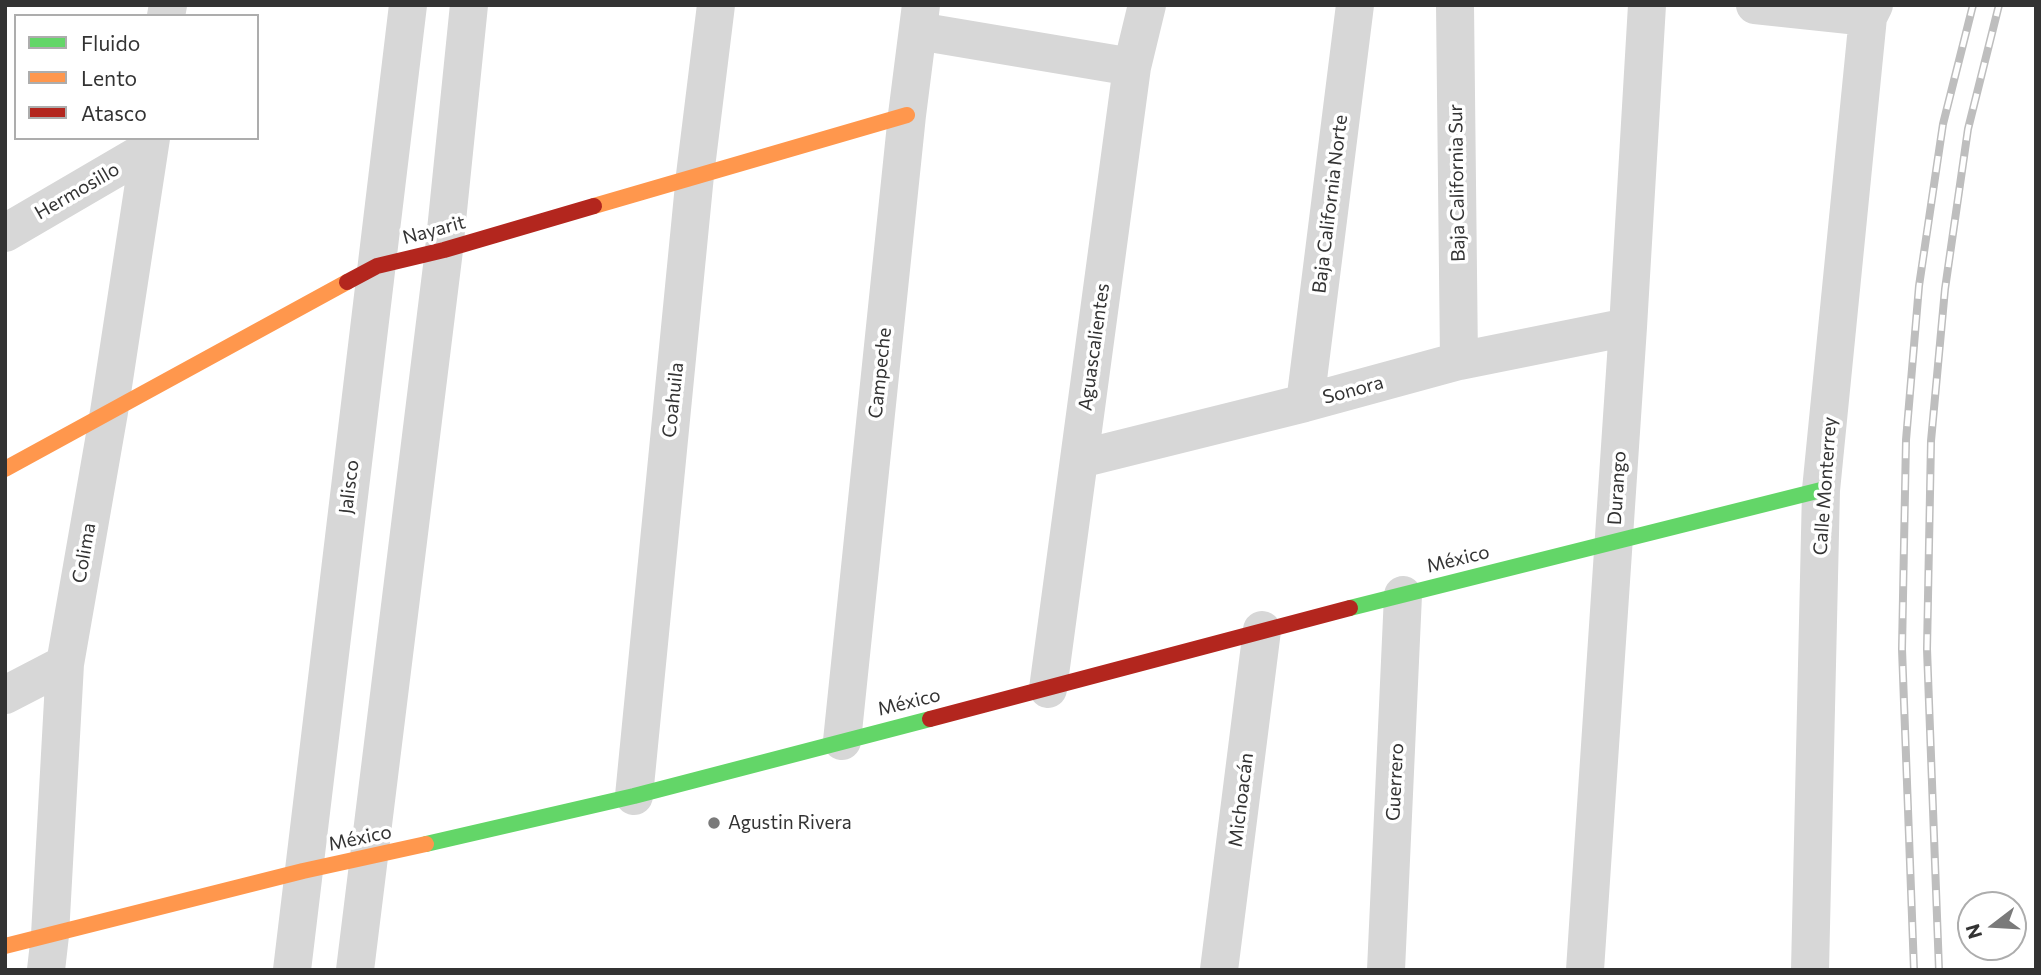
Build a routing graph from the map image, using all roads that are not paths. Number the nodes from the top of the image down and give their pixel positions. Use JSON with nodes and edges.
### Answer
{"nodes":[{"id":1,"x":408,"y":5,"type":"edge"},
{"id":2,"x":469,"y":5,"type":"edge"},
{"id":3,"x":716,"y":5,"type":"edge"},
{"id":4,"x":1147,"y":5,"type":"edge"},
{"id":5,"x":1355,"y":5,"type":"edge"},
{"id":6,"x":1455,"y":5,"type":"edge"},
{"id":7,"x":1647,"y":5,"type":"edge"},
{"id":8,"x":1755,"y":5,"type":"edge"},
{"id":9,"x":1871,"y":11,"type":"edge"},
{"id":10,"x":919,"y":18,"type":"edge"},
{"id":11,"x":1132,"y":66,"type":"junction"},
{"id":12,"x":907,"y":115,"type":"junction"},
{"id":13,"x":150,"y":144,"type":"edge"},
{"id":14,"x":695,"y":175,"type":"junction"},
{"id":15,"x":5,"y":233,"type":"edge"},
{"id":16,"x":444,"y":250,"type":"junction"},
{"id":17,"x":377,"y":266,"type":"junction"},
{"id":18,"x":1628,"y":327,"type":"junction"},
{"id":19,"x":1459,"y":361,"type":"junction"},
{"id":20,"x":1305,"y":403,"type":"junction"},
{"id":21,"x":108,"y":412,"type":"junction"},
{"id":22,"x":1080,"y":459,"type":"junction"},
{"id":23,"x":5,"y":469,"type":"edge"},
{"id":24,"x":1821,"y":490,"type":"junction"},
{"id":25,"x":1613,"y":542,"type":"junction"},
{"id":26,"x":1404,"y":595,"type":"junction"},
{"id":27,"x":1262,"y":631,"type":"junction"},
{"id":28,"x":65,"y":664,"type":"junction"},
{"id":29,"x":1048,"y":689,"type":"junction"},
{"id":30,"x":5,"y":695,"type":"edge"},
{"id":31,"x":842,"y":741,"type":"junction"},
{"id":32,"x":634,"y":796,"type":"junction"},
{"id":33,"x":368,"y":858,"type":"junction"},
{"id":34,"x":303,"y":871,"type":"junction"},
{"id":35,"x":5,"y":946,"type":"edge"},
{"id":36,"x":48,"y":952,"type":"edge"},
{"id":37,"x":292,"y":970,"type":"edge"},
{"id":38,"x":355,"y":970,"type":"edge"},
{"id":39,"x":1219,"y":970,"type":"edge"},
{"id":40,"x":1386,"y":970,"type":"edge"},
{"id":41,"x":1585,"y":970,"type":"edge"},
{"id":42,"x":1810,"y":970,"type":"edge"}],
"edges":[{"from":1,"to":17,"type":"street","name":"Jalisco"},
{"from":2,"to":16,"type":"street"},
{"from":3,"to":14,"type":"street","name":"Coahuila"},
{"from":4,"to":11,"type":"street","name":"Aguascalientes"},
{"from":5,"to":20,"type":"street","name":"Baja California Norte"},
{"from":6,"to":19,"type":"street","name":"Baja California Sur"},
{"from":7,"to":18,"type":"street","name":"Durango"},
{"from":8,"to":9,"type":"street"},
{"from":9,"to":24,"type":"street","name":"Calle Monterrey"},
{"from":10,"to":11,"type":"street"},
{"from":10,"to":12,"type":"street","name":"Campeche"},
{"from":11,"to":22,"type":"street","name":"Aguascalientes"},
{"from":12,"to":14,"type":"street","name":"Nayarit"},
{"from":12,"to":31,"type":"street","name":"Campeche"},
{"from":13,"to":15,"type":"street","name":"Hermosillo"},
{"from":13,"to":21,"type":"street","name":"Colima"},
{"from":14,"to":16,"type":"street","name":"Nayarit"},
{"from":14,"to":32,"type":"street","name":"Coahuila"},
{"from":16,"to":17,"type":"street","name":"Nayarit"},
{"from":16,"to":33,"type":"street"},
{"from":17,"to":21,"type":"street","name":"Nayarit"},
{"from":17,"to":34,"type":"street","name":"Jalisco"},
{"from":18,"to":19,"type":"street","name":"Sonora"},
{"from":18,"to":25,"type":"street","name":"Durango"},
{"from":19,"to":20,"type":"street","name":"Sonora"},
{"from":20,"to":22,"type":"street","name":"Sonora"},
{"from":21,"to":23,"type":"street","name":"Nayarit"},
{"from":21,"to":28,"type":"street","name":"Colima"},
{"from":22,"to":29,"type":"street","name":"Aguascalientes"},
{"from":24,"to":25,"type":"street","name":"México"},
{"from":24,"to":42,"type":"street","name":"Calle Monterrey"},
{"from":25,"to":26,"type":"street","name":"México"},
{"from":25,"to":41,"type":"street","name":"Durango"},
{"from":26,"to":27,"type":"street","name":"México"},
{"from":26,"to":40,"type":"street","name":"Guerrero"},
{"from":27,"to":29,"type":"street","name":"México"},
{"from":27,"to":39,"type":"street","name":"Michoacán"},
{"from":28,"to":30,"type":"street"},
{"from":28,"to":36,"type":"street","name":"Colima"},
{"from":29,"to":31,"type":"street","name":"México"},
{"from":31,"to":32,"type":"street","name":"México"},
{"from":32,"to":33,"type":"street","name":"México"},
{"from":33,"to":34,"type":"street","name":"México"},
{"from":33,"to":38,"type":"street"},
{"from":34,"to":36,"type":"street","name":"México"},
{"from":34,"to":37,"type":"street","name":"Jalisco"},
{"from":35,"to":36,"type":"street","name":"México"}]}
